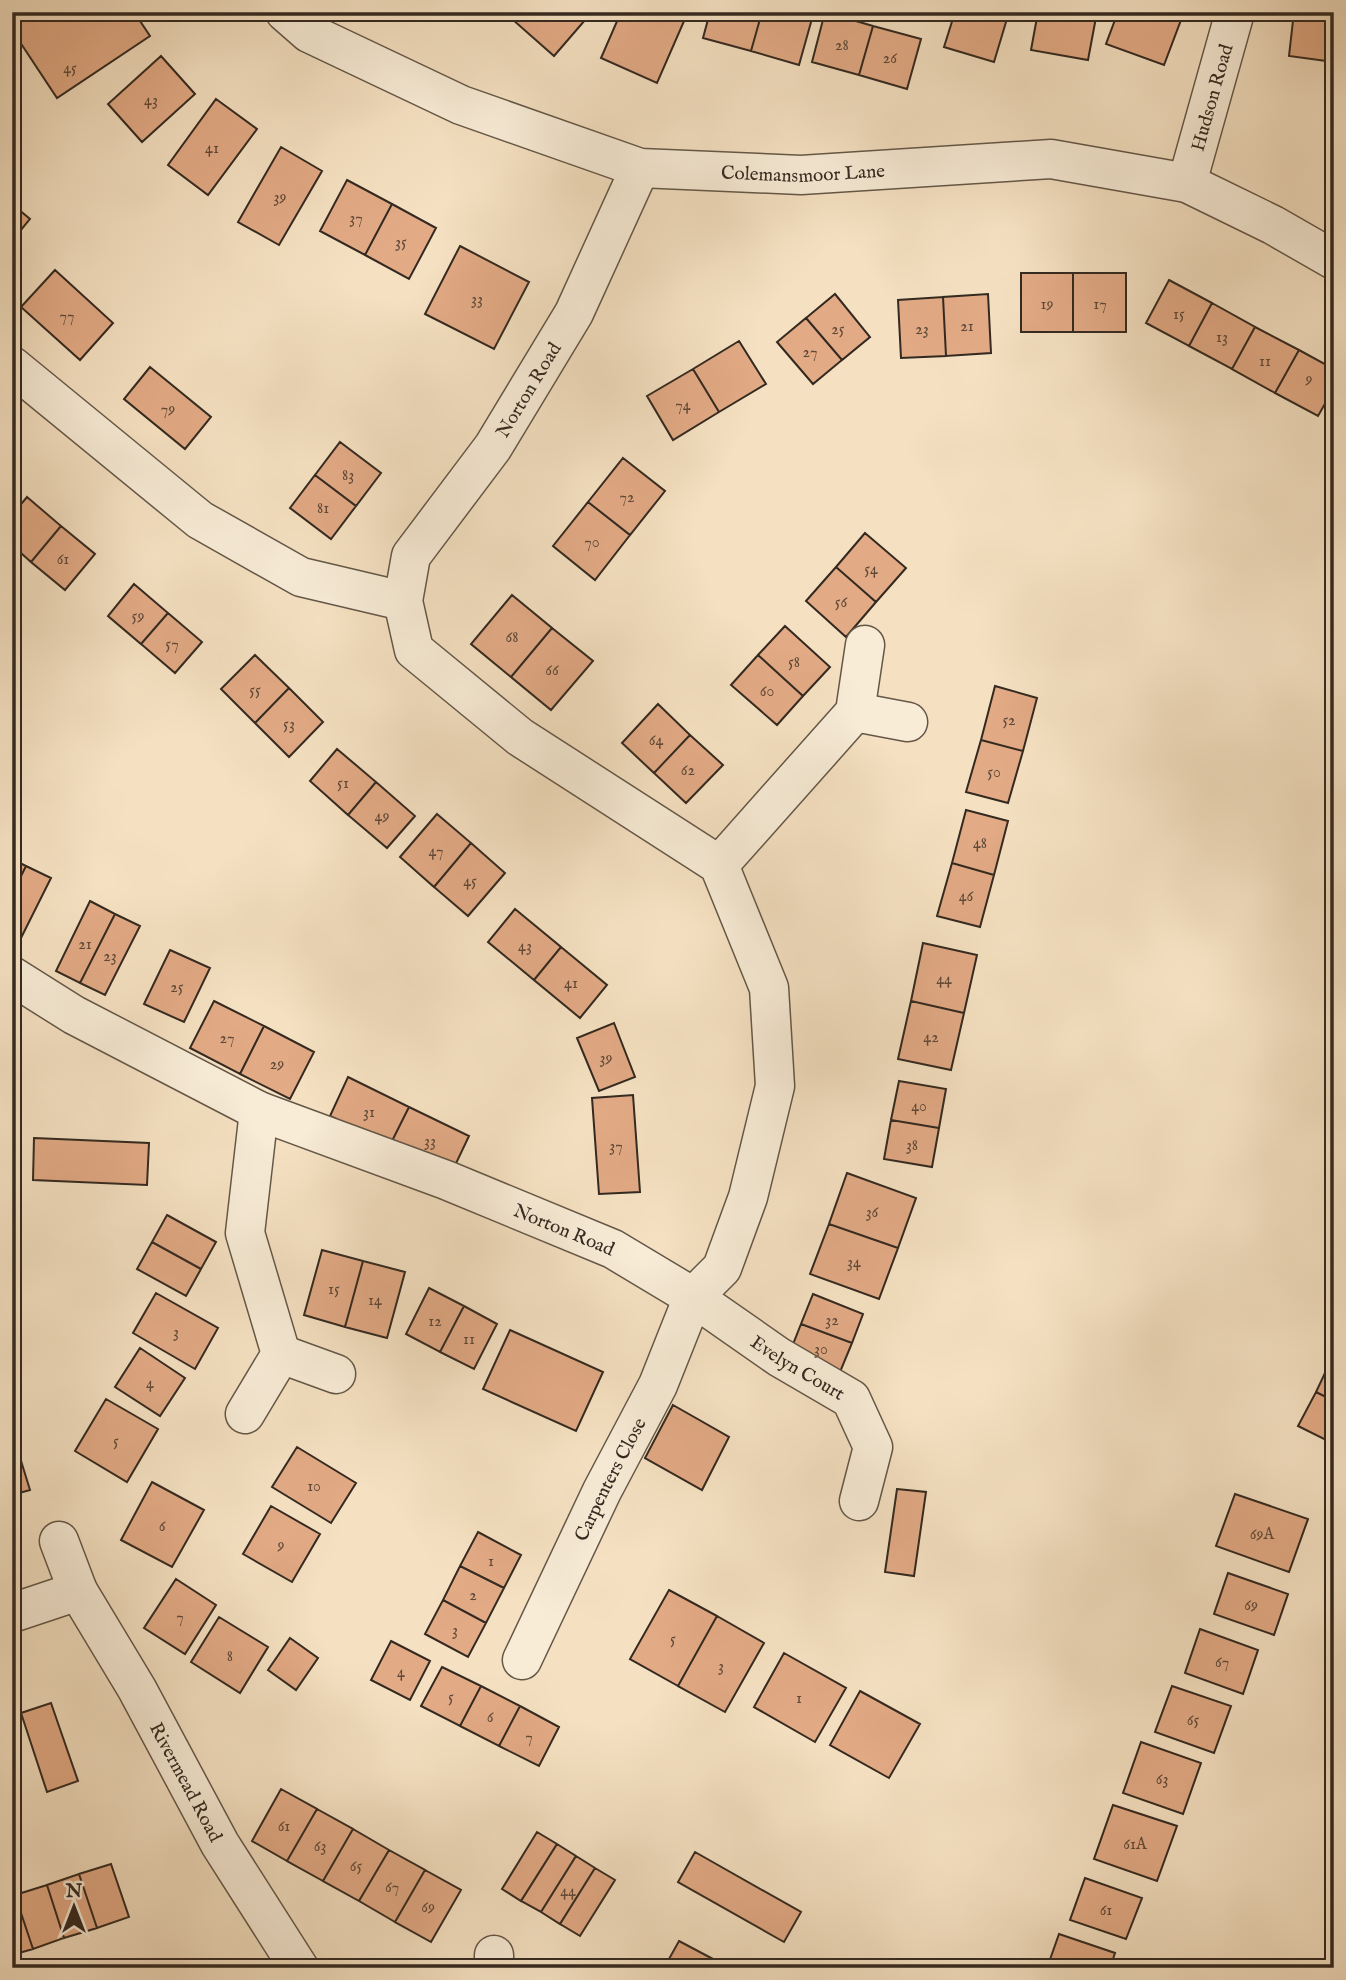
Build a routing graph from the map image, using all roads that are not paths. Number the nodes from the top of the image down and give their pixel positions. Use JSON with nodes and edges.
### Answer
{"nodes":[{"id":1,"x":285,"y":12,"type":"edge"},
{"id":2,"x":1235,"y":12,"type":"edge"},
{"id":3,"x":640,"y":167,"type":"junction"},
{"id":4,"x":1187,"y":183,"type":"junction"},
{"id":5,"x":1334,"y":260,"type":"edge"},
{"id":6,"x":12,"y":366,"type":"edge"},
{"id":7,"x":403,"y":601,"type":"junction"},
{"id":8,"x":865,"y":645,"type":"dead end"},
{"id":9,"x":855,"y":712,"type":"junction"},
{"id":10,"x":908,"y":722,"type":"dead end"},
{"id":11,"x":719,"y":865,"type":"junction"},
{"id":12,"x":12,"y":976,"type":"edge"},
{"id":13,"x":259,"y":1111,"type":"junction"},
{"id":14,"x":693,"y":1297,"type":"junction"},
{"id":15,"x":281,"y":1353,"type":"junction"},
{"id":16,"x":336,"y":1374,"type":"dead end"},
{"id":17,"x":245,"y":1414,"type":"dead end"},
{"id":18,"x":859,"y":1501,"type":"dead end"},
{"id":19,"x":59,"y":1541,"type":"dead end"},
{"id":20,"x":78,"y":1591,"type":"junction"},
{"id":21,"x":12,"y":1613,"type":"edge"},
{"id":22,"x":522,"y":1660,"type":"dead end"},
{"id":23,"x":299,"y":1968,"type":"edge"}],
"edges":[{"from":1,"to":3,"type":"street","name":"Colemansmoor Lane"},
{"from":2,"to":4,"type":"street","name":"Hudson Road"},
{"from":3,"to":4,"type":"street","name":"Colemansmoor Lane"},
{"from":3,"to":7,"type":"street","name":"Norton Road"},
{"from":4,"to":5,"type":"street","name":"Colemansmoor Lane"},
{"from":6,"to":7,"type":"street"},
{"from":7,"to":11,"type":"street","name":"Norton Road"},
{"from":8,"to":9,"type":"street"},
{"from":9,"to":10,"type":"street"},
{"from":9,"to":11,"type":"street"},
{"from":11,"to":14,"type":"street"},
{"from":12,"to":13,"type":"street","name":"Norton Road"},
{"from":13,"to":14,"type":"street","name":"Norton Road"},
{"from":13,"to":15,"type":"street"},
{"from":14,"to":18,"type":"street","name":"Evelyn Court"},
{"from":14,"to":22,"type":"street","name":"Carpenters Close"},
{"from":15,"to":16,"type":"street"},
{"from":15,"to":17,"type":"street"},
{"from":19,"to":20,"type":"street","name":"Rivermead Road"},
{"from":20,"to":21,"type":"street"},
{"from":20,"to":23,"type":"street","name":"Rivermead Road"}]}
